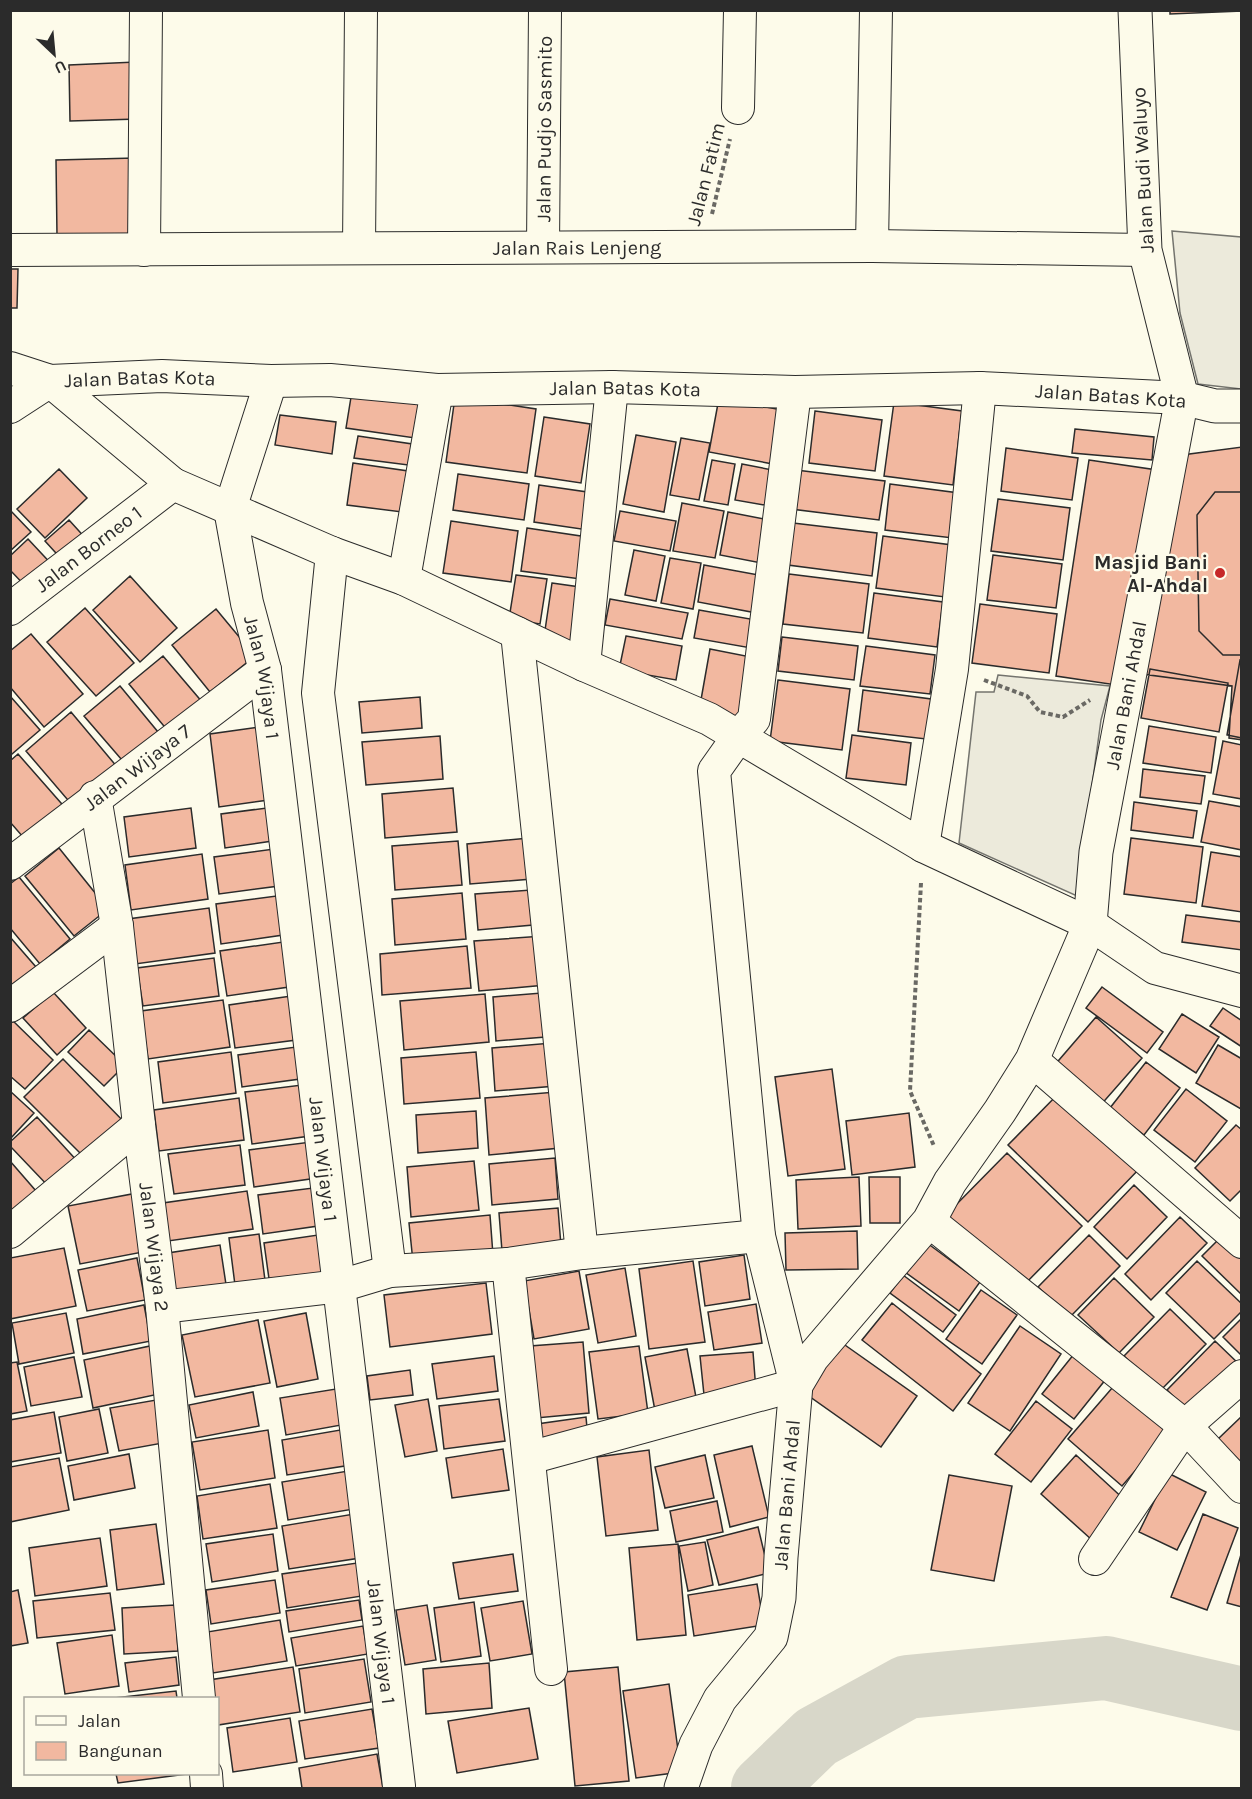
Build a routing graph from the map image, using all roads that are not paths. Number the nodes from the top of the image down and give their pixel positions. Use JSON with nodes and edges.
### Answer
{"nodes":[{"id":1,"x":146,"y":10,"type":"edge"},
{"id":2,"x":361,"y":10,"type":"edge"},
{"id":3,"x":545,"y":10,"type":"edge"},
{"id":4,"x":740,"y":10,"type":"edge"},
{"id":5,"x":876,"y":10,"type":"edge"},
{"id":6,"x":1135,"y":10,"type":"edge"},
{"id":7,"x":738,"y":108,"type":"road end"},
{"id":8,"x":872,"y":246,"type":"junction"},
{"id":9,"x":543,"y":247,"type":"junction"},
{"id":10,"x":359,"y":248,"type":"junction"},
{"id":11,"x":10,"y":250,"type":"edge"},
{"id":12,"x":144,"y":250,"type":"junction"},
{"id":13,"x":1145,"y":250,"type":"junction"},
{"id":14,"x":10,"y":368,"type":"edge"},
{"id":15,"x":50,"y":381,"type":"junction"},
{"id":16,"x":271,"y":381,"type":"junction"},
{"id":17,"x":612,"y":387,"type":"junction"},
{"id":18,"x":980,"y":387,"type":"junction"},
{"id":19,"x":438,"y":390,"type":"junction"},
{"id":20,"x":795,"y":392,"type":"junction"},
{"id":21,"x":1182,"y":398,"type":"junction"},
{"id":22,"x":1242,"y":406,"type":"edge"},
{"id":23,"x":10,"y":407,"type":"edge"},
{"id":24,"x":170,"y":486,"type":"junction"},
{"id":25,"x":232,"y":521,"type":"junction"},
{"id":26,"x":332,"y":553,"type":"junction"},
{"id":27,"x":404,"y":579,"type":"junction"},
{"id":28,"x":10,"y":609,"type":"edge"},
{"id":29,"x":517,"y":633,"type":"junction"},
{"id":30,"x":584,"y":665,"type":"junction"},
{"id":31,"x":265,"y":670,"type":"junction"},
{"id":32,"x":738,"y":737,"type":"junction"},
{"id":33,"x":95,"y":797,"type":"junction"},
{"id":34,"x":923,"y":846,"type":"junction"},
{"id":35,"x":10,"y":864,"type":"edge"},
{"id":36,"x":1090,"y":924,"type":"junction"},
{"id":37,"x":117,"y":926,"type":"junction"},
{"id":38,"x":1242,"y":991,"type":"edge"},
{"id":39,"x":10,"y":1006,"type":"edge"},
{"id":40,"x":1032,"y":1060,"type":"junction"},
{"id":41,"x":139,"y":1125,"type":"junction"},
{"id":42,"x":929,"y":1221,"type":"junction"},
{"id":43,"x":10,"y":1232,"type":"edge"},
{"id":44,"x":759,"y":1236,"type":"junction"},
{"id":45,"x":1242,"y":1242,"type":"edge"},
{"id":46,"x":582,"y":1253,"type":"junction"},
{"id":47,"x":508,"y":1264,"type":"junction"},
{"id":48,"x":390,"y":1271,"type":"junction"},
{"id":49,"x":340,"y":1286,"type":"junction"},
{"id":50,"x":162,"y":1307,"type":"junction"},
{"id":51,"x":1242,"y":1376,"type":"edge"},
{"id":52,"x":796,"y":1384,"type":"junction"},
{"id":53,"x":1185,"y":1426,"type":"junction"},
{"id":54,"x":529,"y":1458,"type":"junction"},
{"id":55,"x":1242,"y":1486,"type":"edge"},
{"id":56,"x":1095,"y":1559,"type":"dead end"},
{"id":57,"x":551,"y":1669,"type":"dead end"},
{"id":58,"x":199,"y":1697,"type":"edge"},
{"id":59,"x":399,"y":1786,"type":"dead end"},
{"id":60,"x":681,"y":1788,"type":"edge"}],
"edges":[{"from":1,"to":12,"type":"street"},
{"from":2,"to":10,"type":"street"},
{"from":3,"to":9,"type":"street","name":"Jalan Pudjo Sasmito"},
{"from":4,"to":7,"type":"street"},
{"from":5,"to":8,"type":"street"},
{"from":6,"to":13,"type":"street","name":"Jalan Budi Waluyo"},
{"from":8,"to":9,"type":"street","name":"Jalan Rais Lenjeng"},
{"from":8,"to":13,"type":"street","name":"Jalan Rais Lenjeng"},
{"from":9,"to":10,"type":"street","name":"Jalan Rais Lenjeng"},
{"from":10,"to":12,"type":"street","name":"Jalan Rais Lenjeng"},
{"from":11,"to":12,"type":"street","name":"Jalan Rais Lenjeng"},
{"from":13,"to":21,"type":"street","name":"Jalan Budi Waluyo"},
{"from":14,"to":15,"type":"street","name":"Jalan Batas Kota"},
{"from":15,"to":16,"type":"street","name":"Jalan Batas Kota"},
{"from":15,"to":23,"type":"street"},
{"from":15,"to":24,"type":"street"},
{"from":16,"to":19,"type":"street","name":"Jalan Batas Kota"},
{"from":16,"to":25,"type":"street"},
{"from":17,"to":19,"type":"street","name":"Jalan Batas Kota"},
{"from":17,"to":20,"type":"street","name":"Jalan Batas Kota"},
{"from":17,"to":30,"type":"street"},
{"from":18,"to":20,"type":"street","name":"Jalan Batas Kota"},
{"from":18,"to":21,"type":"street","name":"Jalan Batas Kota"},
{"from":18,"to":34,"type":"street"},
{"from":19,"to":27,"type":"street"},
{"from":20,"to":32,"type":"street"},
{"from":21,"to":22,"type":"street","name":"Jalan Batas Kota"},
{"from":21,"to":36,"type":"street","name":"Jalan Bani Ahdal"},
{"from":24,"to":25,"type":"street"},
{"from":24,"to":28,"type":"street","name":"Jalan Borneo 1"},
{"from":25,"to":26,"type":"street"},
{"from":25,"to":31,"type":"street","name":"Jalan Wijaya 1"},
{"from":26,"to":27,"type":"street"},
{"from":26,"to":48,"type":"street"},
{"from":27,"to":29,"type":"street"},
{"from":29,"to":30,"type":"street"},
{"from":29,"to":46,"type":"street"},
{"from":30,"to":32,"type":"street"},
{"from":31,"to":33,"type":"street","name":"Jalan Wijaya 7"},
{"from":31,"to":49,"type":"street","name":"Jalan Wijaya 1"},
{"from":32,"to":34,"type":"street"},
{"from":32,"to":44,"type":"street"},
{"from":33,"to":35,"type":"street","name":"Jalan Wijaya 7"},
{"from":33,"to":37,"type":"street","name":"Jalan Wijaya 2"},
{"from":34,"to":36,"type":"street"},
{"from":36,"to":38,"type":"street"},
{"from":36,"to":40,"type":"street","name":"Jalan Bani Ahdal"},
{"from":37,"to":39,"type":"street"},
{"from":37,"to":41,"type":"street","name":"Jalan Wijaya 2"},
{"from":40,"to":42,"type":"street","name":"Jalan Bani Ahdal"},
{"from":40,"to":45,"type":"street"},
{"from":41,"to":43,"type":"street"},
{"from":41,"to":50,"type":"street","name":"Jalan Wijaya 2"},
{"from":42,"to":52,"type":"street","name":"Jalan Bani Ahdal"},
{"from":42,"to":53,"type":"street"},
{"from":44,"to":46,"type":"street"},
{"from":44,"to":52,"type":"street"},
{"from":46,"to":47,"type":"street"},
{"from":47,"to":48,"type":"street"},
{"from":47,"to":54,"type":"street"},
{"from":48,"to":49,"type":"street"},
{"from":49,"to":50,"type":"street"},
{"from":49,"to":59,"type":"street","name":"Jalan Wijaya 1"},
{"from":50,"to":58,"type":"street","name":"Jalan Wijaya 2"},
{"from":51,"to":53,"type":"street"},
{"from":52,"to":54,"type":"street"},
{"from":52,"to":60,"type":"street","name":"Jalan Bani Ahdal"},
{"from":53,"to":55,"type":"street"},
{"from":53,"to":56,"type":"street"},
{"from":54,"to":57,"type":"street"}]}
